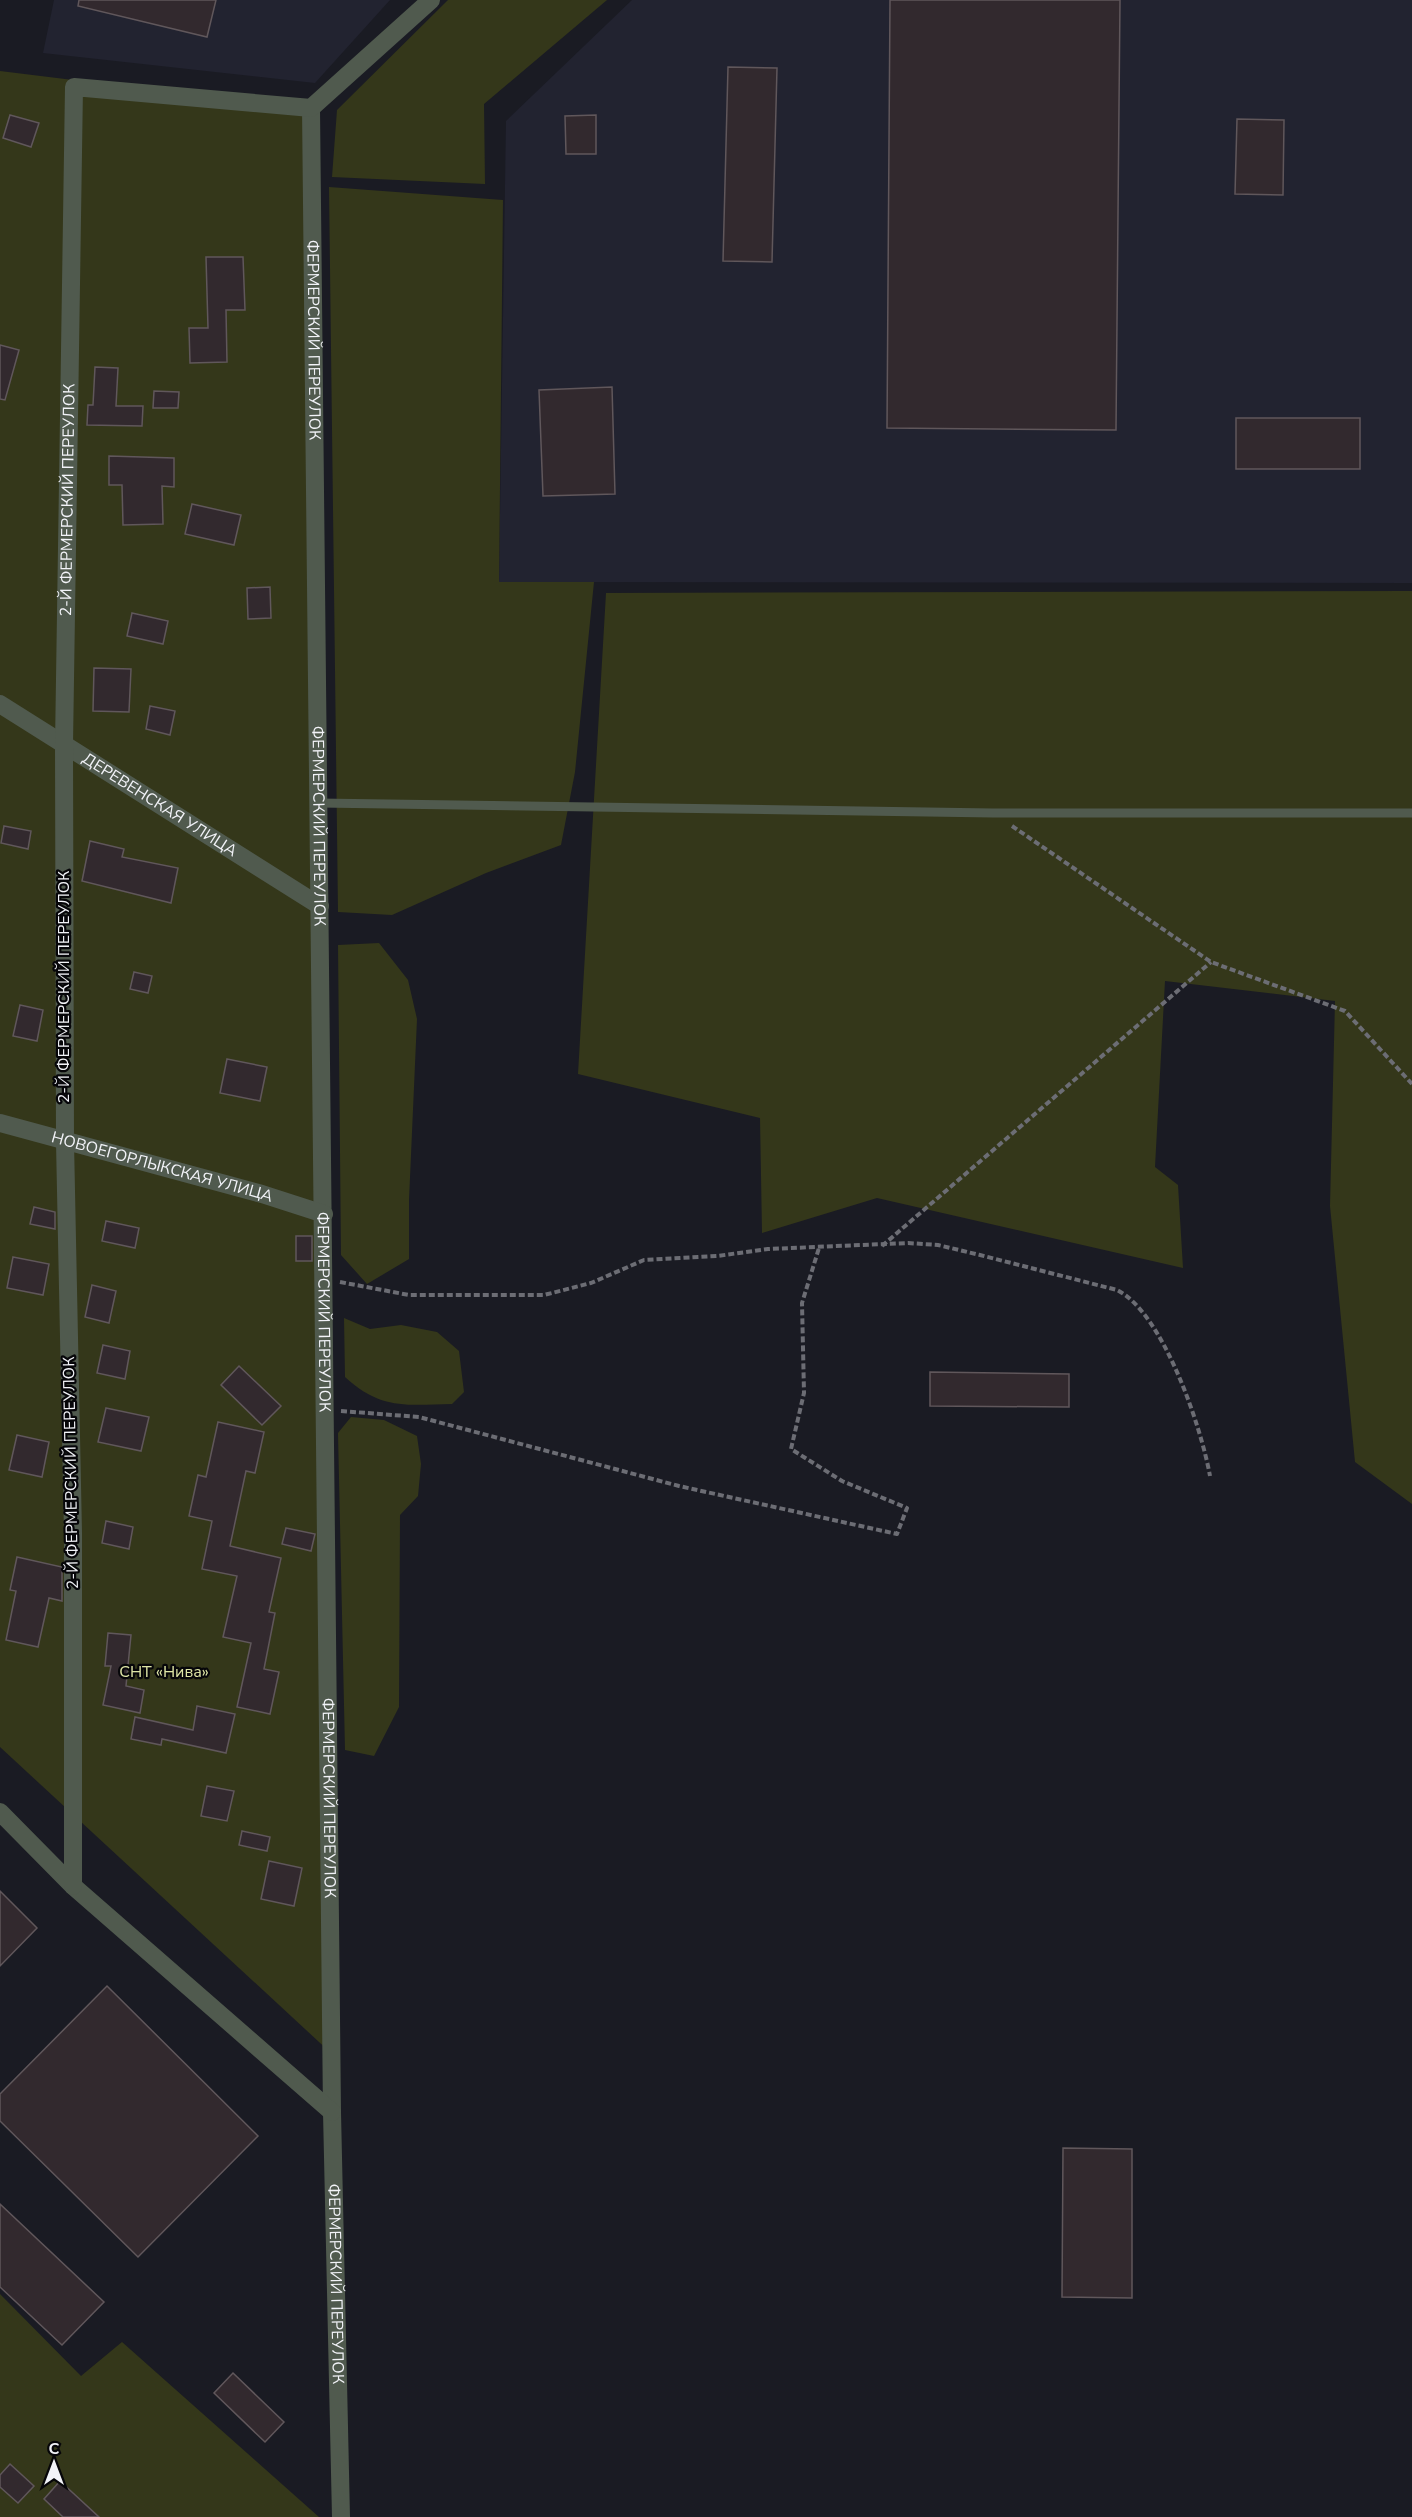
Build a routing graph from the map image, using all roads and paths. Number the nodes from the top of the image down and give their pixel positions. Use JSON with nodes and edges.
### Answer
{"nodes":[{"id":1,"x":431,"y":0,"type":"edge"},
{"id":2,"x":310,"y":108,"type":"junction"},
{"id":3,"x":0,"y":704,"type":"edge"},
{"id":4,"x":64,"y":744,"type":"junction"},
{"id":5,"x":319,"y":803,"type":"junction"},
{"id":6,"x":993,"y":813,"type":"junction"},
{"id":7,"x":1412,"y":813,"type":"edge"},
{"id":8,"x":320,"y":906,"type":"junction"},
{"id":9,"x":1211,"y":962,"type":"junction"},
{"id":10,"x":1412,"y":1084,"type":"edge"},
{"id":11,"x":0,"y":1123,"type":"edge"},
{"id":12,"x":65,"y":1142,"type":"junction"},
{"id":13,"x":324,"y":1214,"type":"junction"},
{"id":14,"x":884,"y":1244,"type":"junction"},
{"id":15,"x":819,"y":1248,"type":"junction"},
{"id":16,"x":325,"y":1280,"type":"junction"},
{"id":17,"x":326,"y":1410,"type":"junction"},
{"id":18,"x":1210,"y":1476,"type":"dead end"},
{"id":19,"x":0,"y":1812,"type":"edge"},
{"id":20,"x":73,"y":1886,"type":"junction"},
{"id":21,"x":332,"y":2112,"type":"junction"},
{"id":22,"x":341,"y":2517,"type":"edge"}],
"edges":[{"from":1,"to":2,"type":"street"},
{"from":2,"to":4,"type":"street","name":"2-Й ФЕРМЕРСКИЙ ПЕРЕУЛОК"},
{"from":2,"to":5,"type":"street","name":"ФЕРМЕРСКИЙ ПЕРЕУЛОК"},
{"from":3,"to":4,"type":"street","name":"ДЕРЕВЕНСКАЯ УЛИЦА"},
{"from":4,"to":8,"type":"street","name":"ДЕРЕВЕНСКАЯ УЛИЦА"},
{"from":4,"to":12,"type":"street","name":"2-Й ФЕРМЕРСКИЙ ПЕРЕУЛОК"},
{"from":5,"to":6,"type":"lane"},
{"from":5,"to":8,"type":"street","name":"ФЕРМЕРСКИЙ ПЕРЕУЛОК"},
{"from":6,"to":7,"type":"lane"},
{"from":6,"to":9,"type":"path"},
{"from":8,"to":13,"type":"street","name":"ФЕРМЕРСКИЙ ПЕРЕУЛОК"},
{"from":9,"to":10,"type":"path"},
{"from":9,"to":14,"type":"path"},
{"from":11,"to":12,"type":"street","name":"НОВОЕГОРЛЫКСКАЯ УЛИЦА"},
{"from":12,"to":13,"type":"street","name":"НОВОЕГОРЛЫКСКАЯ УЛИЦА"},
{"from":12,"to":20,"type":"street","name":"2-Й ФЕРМЕРСКИЙ ПЕРЕУЛОК"},
{"from":13,"to":16,"type":"street","name":"ФЕРМЕРСКИЙ ПЕРЕУЛОК"},
{"from":14,"to":15,"type":"path"},
{"from":14,"to":18,"type":"path"},
{"from":15,"to":16,"type":"path"},
{"from":15,"to":17,"type":"path"},
{"from":16,"to":17,"type":"street","name":"ФЕРМЕРСКИЙ ПЕРЕУЛОК"},
{"from":17,"to":21,"type":"street","name":"ФЕРМЕРСКИЙ ПЕРЕУЛОК"},
{"from":19,"to":20,"type":"street"},
{"from":20,"to":21,"type":"street"},
{"from":21,"to":22,"type":"street","name":"ФЕРМЕРСКИЙ ПЕРЕУЛОК"}]}
